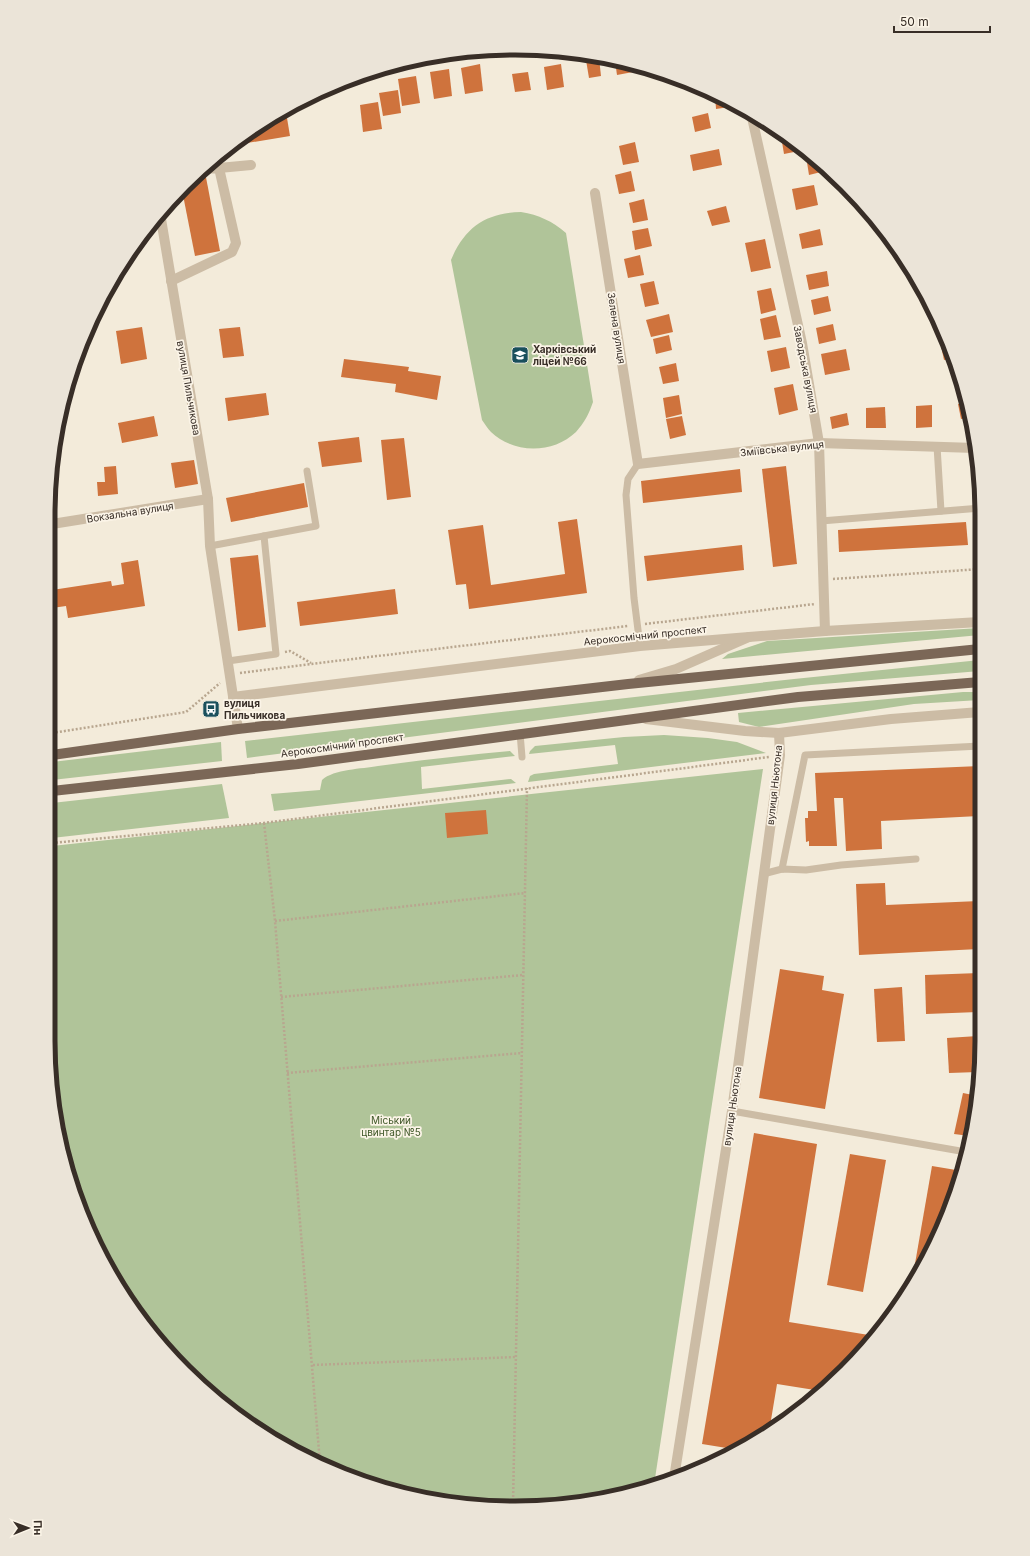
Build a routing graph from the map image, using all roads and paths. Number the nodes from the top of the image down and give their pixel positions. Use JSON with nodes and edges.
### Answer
{"nodes":[{"id":1,"x":753,"y":122,"type":"edge"},
{"id":2,"x":251,"y":165,"type":"dead end"},
{"id":3,"x":219,"y":168,"type":"junction"},
{"id":4,"x":212,"y":169,"type":"edge"},
{"id":5,"x":595,"y":193,"type":"dead end"},
{"id":6,"x":161,"y":221,"type":"edge"},
{"id":7,"x":171,"y":281,"type":"junction"},
{"id":8,"x":819,"y":443,"type":"junction"},
{"id":9,"x":937,"y":446,"type":"junction"},
{"id":10,"x":970,"y":448,"type":"edge"},
{"id":11,"x":638,"y":464,"type":"junction"},
{"id":12,"x":307,"y":471,"type":"dead end"},
{"id":13,"x":208,"y":499,"type":"junction"},
{"id":14,"x":975,"y":508,"type":"edge"},
{"id":15,"x":941,"y":511,"type":"junction"},
{"id":16,"x":821,"y":521,"type":"junction"},
{"id":17,"x":55,"y":524,"type":"edge"},
{"id":18,"x":264,"y":536,"type":"junction"},
{"id":19,"x":210,"y":546,"type":"junction"},
{"id":20,"x":975,"y":569,"type":"edge"},
{"id":21,"x":823,"y":579,"type":"junction"},
{"id":22,"x":823,"y":603,"type":"junction"},
{"id":23,"x":975,"y":622,"type":"edge"},
{"id":24,"x":638,"y":625,"type":"junction"},
{"id":25,"x":825,"y":631,"type":"junction"},
{"id":26,"x":749,"y":637,"type":"junction"},
{"id":27,"x":640,"y":646,"type":"junction"},
{"id":28,"x":975,"y":649,"type":"edge"},
{"id":29,"x":290,"y":651,"type":"dead end"},
{"id":30,"x":228,"y":661,"type":"junction"},
{"id":31,"x":311,"y":664,"type":"junction"},
{"id":32,"x":230,"y":675,"type":"junction"},
{"id":33,"x":975,"y":682,"type":"edge"},
{"id":34,"x":628,"y":684,"type":"junction"},
{"id":35,"x":233,"y":697,"type":"junction"},
{"id":36,"x":975,"y":712,"type":"edge"},
{"id":37,"x":635,"y":718,"type":"junction"},
{"id":38,"x":238,"y":729,"type":"junction"},
{"id":39,"x":55,"y":733,"type":"edge"},
{"id":40,"x":520,"y":733,"type":"junction"},
{"id":41,"x":779,"y":733,"type":"junction"},
{"id":42,"x":975,"y":746,"type":"edge"},
{"id":43,"x":55,"y":754,"type":"edge"},
{"id":44,"x":522,"y":757,"type":"dead end"},
{"id":45,"x":770,"y":757,"type":"dead end"},
{"id":46,"x":527,"y":788,"type":"junction"},
{"id":47,"x":55,"y":791,"type":"edge"},
{"id":48,"x":264,"y":823,"type":"junction"},
{"id":49,"x":55,"y":843,"type":"edge"},
{"id":50,"x":916,"y":859,"type":"dead end"},
{"id":51,"x":782,"y":869,"type":"junction"},
{"id":52,"x":763,"y":874,"type":"junction"},
{"id":53,"x":525,"y":893,"type":"junction"},
{"id":54,"x":275,"y":921,"type":"junction"},
{"id":55,"x":524,"y":975,"type":"junction"},
{"id":56,"x":281,"y":997,"type":"junction"},
{"id":57,"x":522,"y":1053,"type":"junction"},
{"id":58,"x":287,"y":1073,"type":"junction"},
{"id":59,"x":732,"y":1111,"type":"junction"},
{"id":60,"x":961,"y":1151,"type":"edge"},
{"id":61,"x":516,"y":1357,"type":"junction"},
{"id":62,"x":313,"y":1365,"type":"junction"},
{"id":63,"x":320,"y":1457,"type":"edge"},
{"id":64,"x":675,"y":1472,"type":"edge"},
{"id":65,"x":513,"y":1501,"type":"edge"}],
"edges":[{"from":1,"to":8,"type":"street","name":"Заводська вулиця"},
{"from":2,"to":3,"type":"street"},
{"from":3,"to":4,"type":"street"},
{"from":3,"to":7,"type":"street"},
{"from":5,"to":11,"type":"street","name":"Зелена вулиця"},
{"from":6,"to":7,"type":"street","name":"вулиця Пильчикова"},
{"from":7,"to":13,"type":"street","name":"вулиця Пильчикова"},
{"from":8,"to":9,"type":"street","name":"Зміївська вулиця"},
{"from":8,"to":11,"type":"street","name":"Зміївська вулиця"},
{"from":8,"to":16,"type":"street","name":"Заводська вулиця"},
{"from":9,"to":10,"type":"street","name":"Зміївська вулиця"},
{"from":9,"to":15,"type":"lane"},
{"from":11,"to":24,"type":"lane"},
{"from":12,"to":18,"type":"lane"},
{"from":13,"to":17,"type":"street","name":"Вокзальна вулиця"},
{"from":13,"to":19,"type":"street","name":"вулиця Пильчикова"},
{"from":14,"to":15,"type":"lane"},
{"from":15,"to":16,"type":"lane"},
{"from":16,"to":21,"type":"street","name":"Заводська вулиця"},
{"from":18,"to":19,"type":"lane"},
{"from":18,"to":30,"type":"lane"},
{"from":19,"to":30,"type":"street","name":"вулиця Пильчикова"},
{"from":20,"to":21,"type":"path"},
{"from":21,"to":22,"type":"street","name":"Заводська вулиця"},
{"from":22,"to":24,"type":"path"},
{"from":22,"to":25,"type":"street","name":"Заводська вулиця"},
{"from":23,"to":25,"type":"street","name":"Аерокосмічний проспект"},
{"from":24,"to":27,"type":"lane"},
{"from":24,"to":31,"type":"path"},
{"from":25,"to":26,"type":"street","name":"Аерокосмічний проспект"},
{"from":26,"to":27,"type":"street","name":"Аерокосмічний проспект"},
{"from":26,"to":34,"type":"street","name":"Аерокосмічний проспект"},
{"from":27,"to":35,"type":"street","name":"Аерокосмічний проспект"},
{"from":28,"to":34,"type":"main road","name":"Аерокосмічний проспект"},
{"from":29,"to":31,"type":"path"},
{"from":30,"to":32,"type":"street","name":"вулиця Пильчикова"},
{"from":31,"to":32,"type":"path"},
{"from":32,"to":35,"type":"street","name":"вулиця Пильчикова"},
{"from":32,"to":39,"type":"path"},
{"from":33,"to":37,"type":"main road","name":"Аерокосмічний проспект"},
{"from":34,"to":38,"type":"main road","name":"Аерокосмічний проспект"},
{"from":35,"to":38,"type":"street","name":"вулиця Пильчикова"},
{"from":36,"to":41,"type":"street","name":"Аерокосмічний проспект"},
{"from":37,"to":40,"type":"main road","name":"Аерокосмічний проспект"},
{"from":37,"to":41,"type":"street","name":"Аерокосмічний проспект"},
{"from":38,"to":43,"type":"main road","name":"Аерокосмічний проспект"},
{"from":40,"to":44,"type":"lane"},
{"from":40,"to":47,"type":"main road","name":"Аерокосмічний проспект"},
{"from":41,"to":52,"type":"street","name":"вулиця Ньютона"},
{"from":42,"to":51,"type":"lane"},
{"from":45,"to":46,"type":"path"},
{"from":46,"to":48,"type":"path"},
{"from":46,"to":53,"type":"path"},
{"from":48,"to":49,"type":"path"},
{"from":48,"to":54,"type":"path"},
{"from":50,"to":51,"type":"lane"},
{"from":51,"to":52,"type":"lane"},
{"from":52,"to":59,"type":"street","name":"вулиця Ньютона"},
{"from":53,"to":54,"type":"path"},
{"from":53,"to":55,"type":"path"},
{"from":54,"to":56,"type":"path"},
{"from":55,"to":56,"type":"path"},
{"from":55,"to":57,"type":"path"},
{"from":56,"to":58,"type":"path"},
{"from":57,"to":58,"type":"path"},
{"from":57,"to":61,"type":"path"},
{"from":58,"to":62,"type":"path"},
{"from":59,"to":60,"type":"lane"},
{"from":59,"to":64,"type":"street","name":"вулиця Ньютона"},
{"from":61,"to":62,"type":"path"},
{"from":61,"to":65,"type":"path"},
{"from":62,"to":63,"type":"path"}]}
